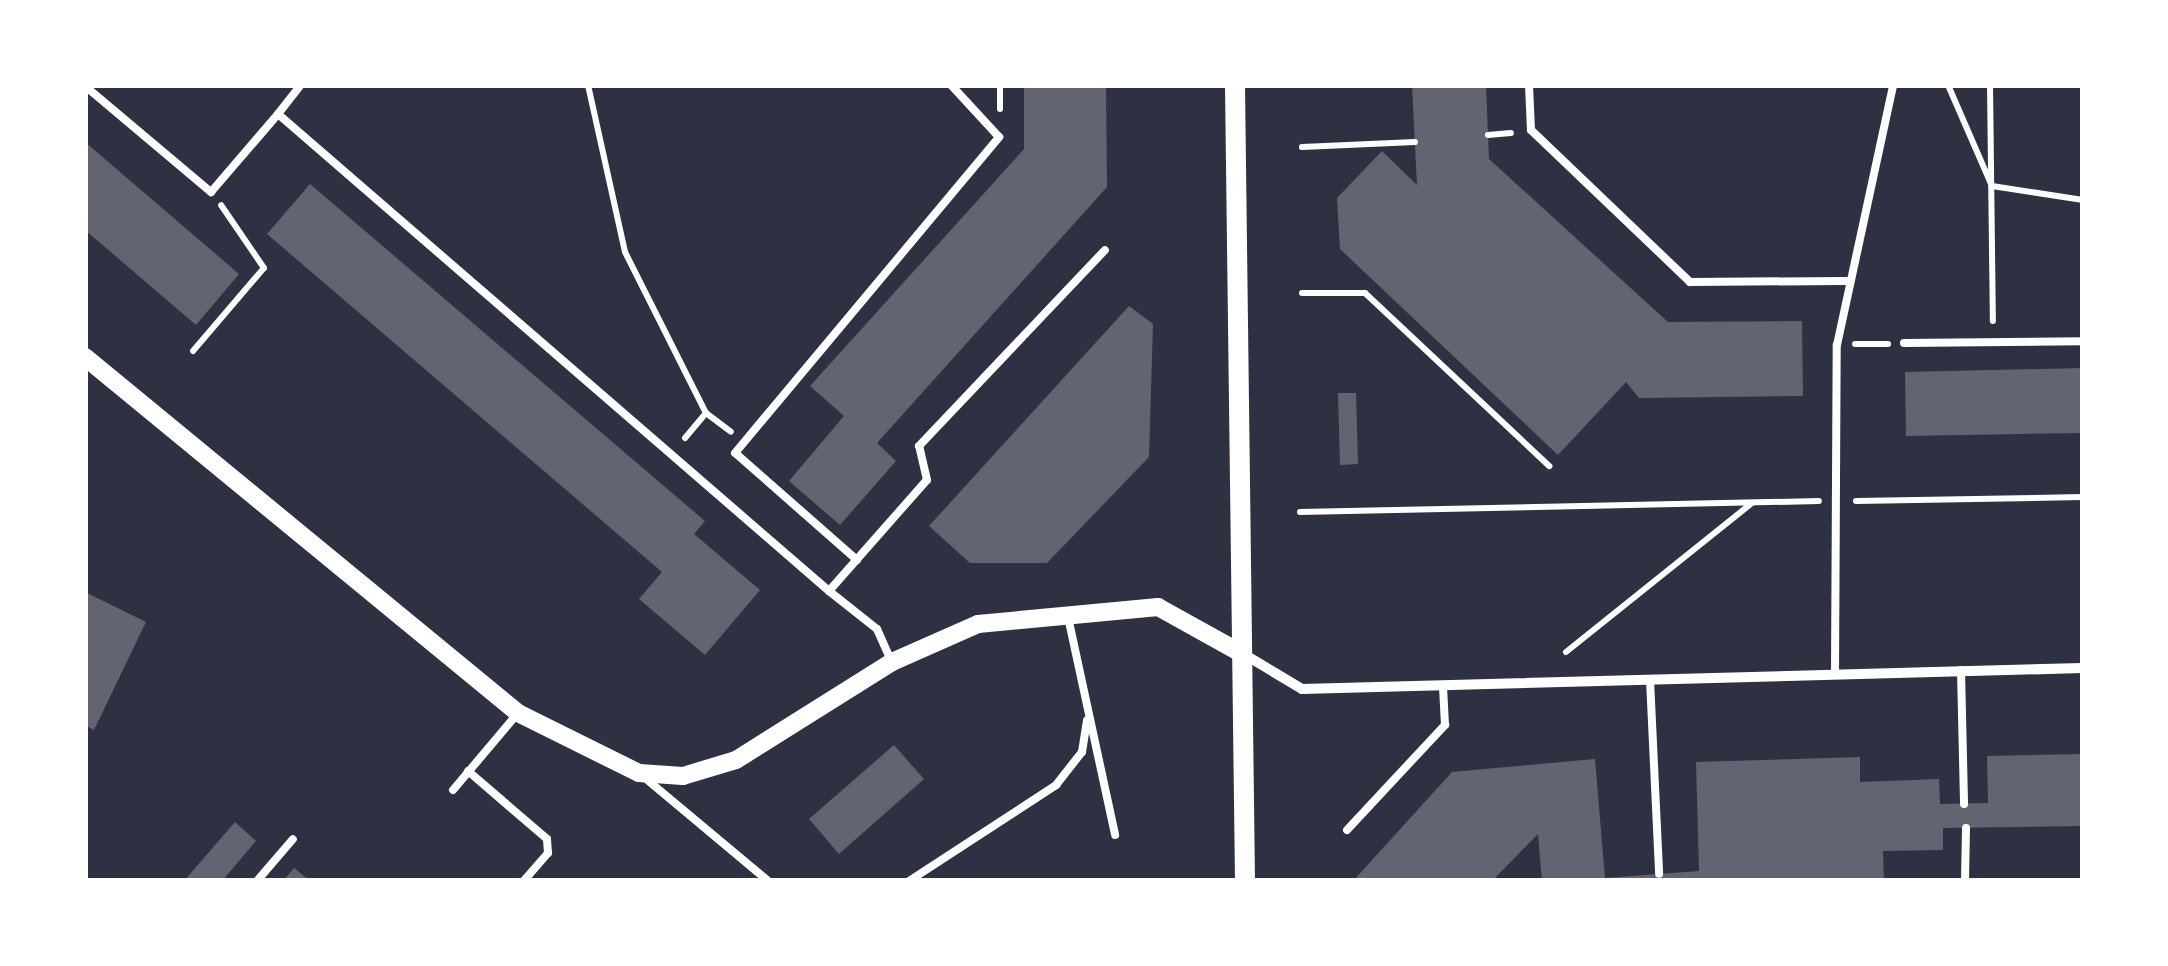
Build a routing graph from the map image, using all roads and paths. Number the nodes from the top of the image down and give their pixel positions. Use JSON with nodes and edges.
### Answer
{"nodes":[{"id":1,"x":302,"y":85,"type":"edge"},
{"id":2,"x":588,"y":85,"type":"edge"},
{"id":3,"x":951,"y":85,"type":"edge"},
{"id":4,"x":1235,"y":85,"type":"edge"},
{"id":5,"x":1529,"y":85,"type":"edge"},
{"id":6,"x":1894,"y":85,"type":"edge"},
{"id":7,"x":1948,"y":85,"type":"edge"},
{"id":8,"x":1990,"y":85,"type":"edge"},
{"id":9,"x":85,"y":86,"type":"edge"},
{"id":10,"x":278,"y":114,"type":"junction"},
{"id":11,"x":1415,"y":142,"type":"dead end"},
{"id":12,"x":1302,"y":147,"type":"dead end"},
{"id":13,"x":1992,"y":186,"type":"junction"},
{"id":14,"x":212,"y":192,"type":"junction"},
{"id":15,"x":2083,"y":200,"type":"edge"},
{"id":16,"x":1106,"y":250,"type":"dead end"},
{"id":17,"x":1846,"y":281,"type":"junction"},
{"id":18,"x":1302,"y":293,"type":"dead end"},
{"id":19,"x":2083,"y":340,"type":"edge"},
{"id":20,"x":1993,"y":342,"type":"junction"},
{"id":21,"x":1904,"y":343,"type":"joint"},
{"id":22,"x":1837,"y":345,"type":"junction"},
{"id":23,"x":194,"y":350,"type":"dead end"},
{"id":24,"x":85,"y":357,"type":"edge"},
{"id":25,"x":671,"y":454,"type":"junction"},
{"id":26,"x":1548,"y":466,"type":"dead end"},
{"id":27,"x":2083,"y":497,"type":"edge"},
{"id":28,"x":1834,"y":501,"type":"junction"},
{"id":29,"x":1752,"y":503,"type":"junction"},
{"id":30,"x":1300,"y":512,"type":"dead end"},
{"id":31,"x":857,"y":560,"type":"junction"},
{"id":32,"x":829,"y":591,"type":"junction"},
{"id":33,"x":1067,"y":612,"type":"junction"},
{"id":34,"x":1566,"y":652,"type":"dead end"},
{"id":35,"x":1241,"y":653,"type":"junction"},
{"id":36,"x":892,"y":662,"type":"junction"},
{"id":37,"x":2083,"y":668,"type":"edge"},
{"id":38,"x":1961,"y":670,"type":"junction"},
{"id":39,"x":1835,"y":673,"type":"junction"},
{"id":40,"x":1650,"y":680,"type":"junction"},
{"id":41,"x":1442,"y":686,"type":"junction"},
{"id":42,"x":518,"y":713,"type":"junction"},
{"id":43,"x":1087,"y":720,"type":"junction"},
{"id":44,"x":468,"y":772,"type":"junction"},
{"id":45,"x":639,"y":773,"type":"junction"},
{"id":46,"x":453,"y":790,"type":"dead end"},
{"id":47,"x":1964,"y":804,"type":"dead end"},
{"id":48,"x":1966,"y":828,"type":"dead end"},
{"id":49,"x":1347,"y":830,"type":"dead end"},
{"id":50,"x":1116,"y":835,"type":"dead end"},
{"id":51,"x":293,"y":839,"type":"dead end"},
{"id":52,"x":1660,"y":874,"type":"dead end"},
{"id":53,"x":257,"y":881,"type":"edge"},
{"id":54,"x":524,"y":881,"type":"edge"},
{"id":55,"x":768,"y":881,"type":"edge"},
{"id":56,"x":909,"y":881,"type":"edge"},
{"id":57,"x":1246,"y":881,"type":"edge"},
{"id":58,"x":1965,"y":881,"type":"edge"}],
"edges":[{"from":1,"to":10,"type":"lane"},
{"from":2,"to":25,"type":"path"},
{"from":3,"to":31,"type":"lane"},
{"from":4,"to":35,"type":"main road"},
{"from":5,"to":17,"type":"lane"},
{"from":6,"to":17,"type":"lane"},
{"from":7,"to":13,"type":"path"},
{"from":8,"to":13,"type":"path"},
{"from":9,"to":14,"type":"lane"},
{"from":10,"to":14,"type":"lane"},
{"from":10,"to":25,"type":"lane"},
{"from":11,"to":12,"type":"path"},
{"from":13,"to":15,"type":"path"},
{"from":13,"to":20,"type":"path"},
{"from":14,"to":23,"type":"path"},
{"from":16,"to":31,"type":"lane"},
{"from":17,"to":22,"type":"lane"},
{"from":18,"to":26,"type":"path"},
{"from":19,"to":20,"type":"lane"},
{"from":20,"to":21,"type":"lane"},
{"from":21,"to":22,"type":"path"},
{"from":22,"to":28,"type":"lane"},
{"from":24,"to":42,"type":"street"},
{"from":25,"to":32,"type":"lane"},
{"from":27,"to":28,"type":"path"},
{"from":28,"to":29,"type":"path"},
{"from":28,"to":39,"type":"lane"},
{"from":29,"to":30,"type":"path"},
{"from":29,"to":34,"type":"path"},
{"from":31,"to":32,"type":"lane"},
{"from":32,"to":36,"type":"lane"},
{"from":33,"to":35,"type":"street"},
{"from":33,"to":36,"type":"street"},
{"from":33,"to":43,"type":"lane"},
{"from":35,"to":41,"type":"street"},
{"from":35,"to":57,"type":"main road"},
{"from":36,"to":45,"type":"street"},
{"from":37,"to":38,"type":"street"},
{"from":38,"to":39,"type":"street"},
{"from":38,"to":47,"type":"lane"},
{"from":39,"to":40,"type":"street"},
{"from":40,"to":41,"type":"street"},
{"from":40,"to":52,"type":"lane"},
{"from":41,"to":49,"type":"lane"},
{"from":42,"to":44,"type":"lane"},
{"from":42,"to":45,"type":"street"},
{"from":43,"to":50,"type":"lane"},
{"from":43,"to":56,"type":"lane"},
{"from":44,"to":46,"type":"lane"},
{"from":44,"to":54,"type":"lane"},
{"from":45,"to":55,"type":"lane"},
{"from":48,"to":58,"type":"lane"},
{"from":51,"to":53,"type":"lane"}]}
